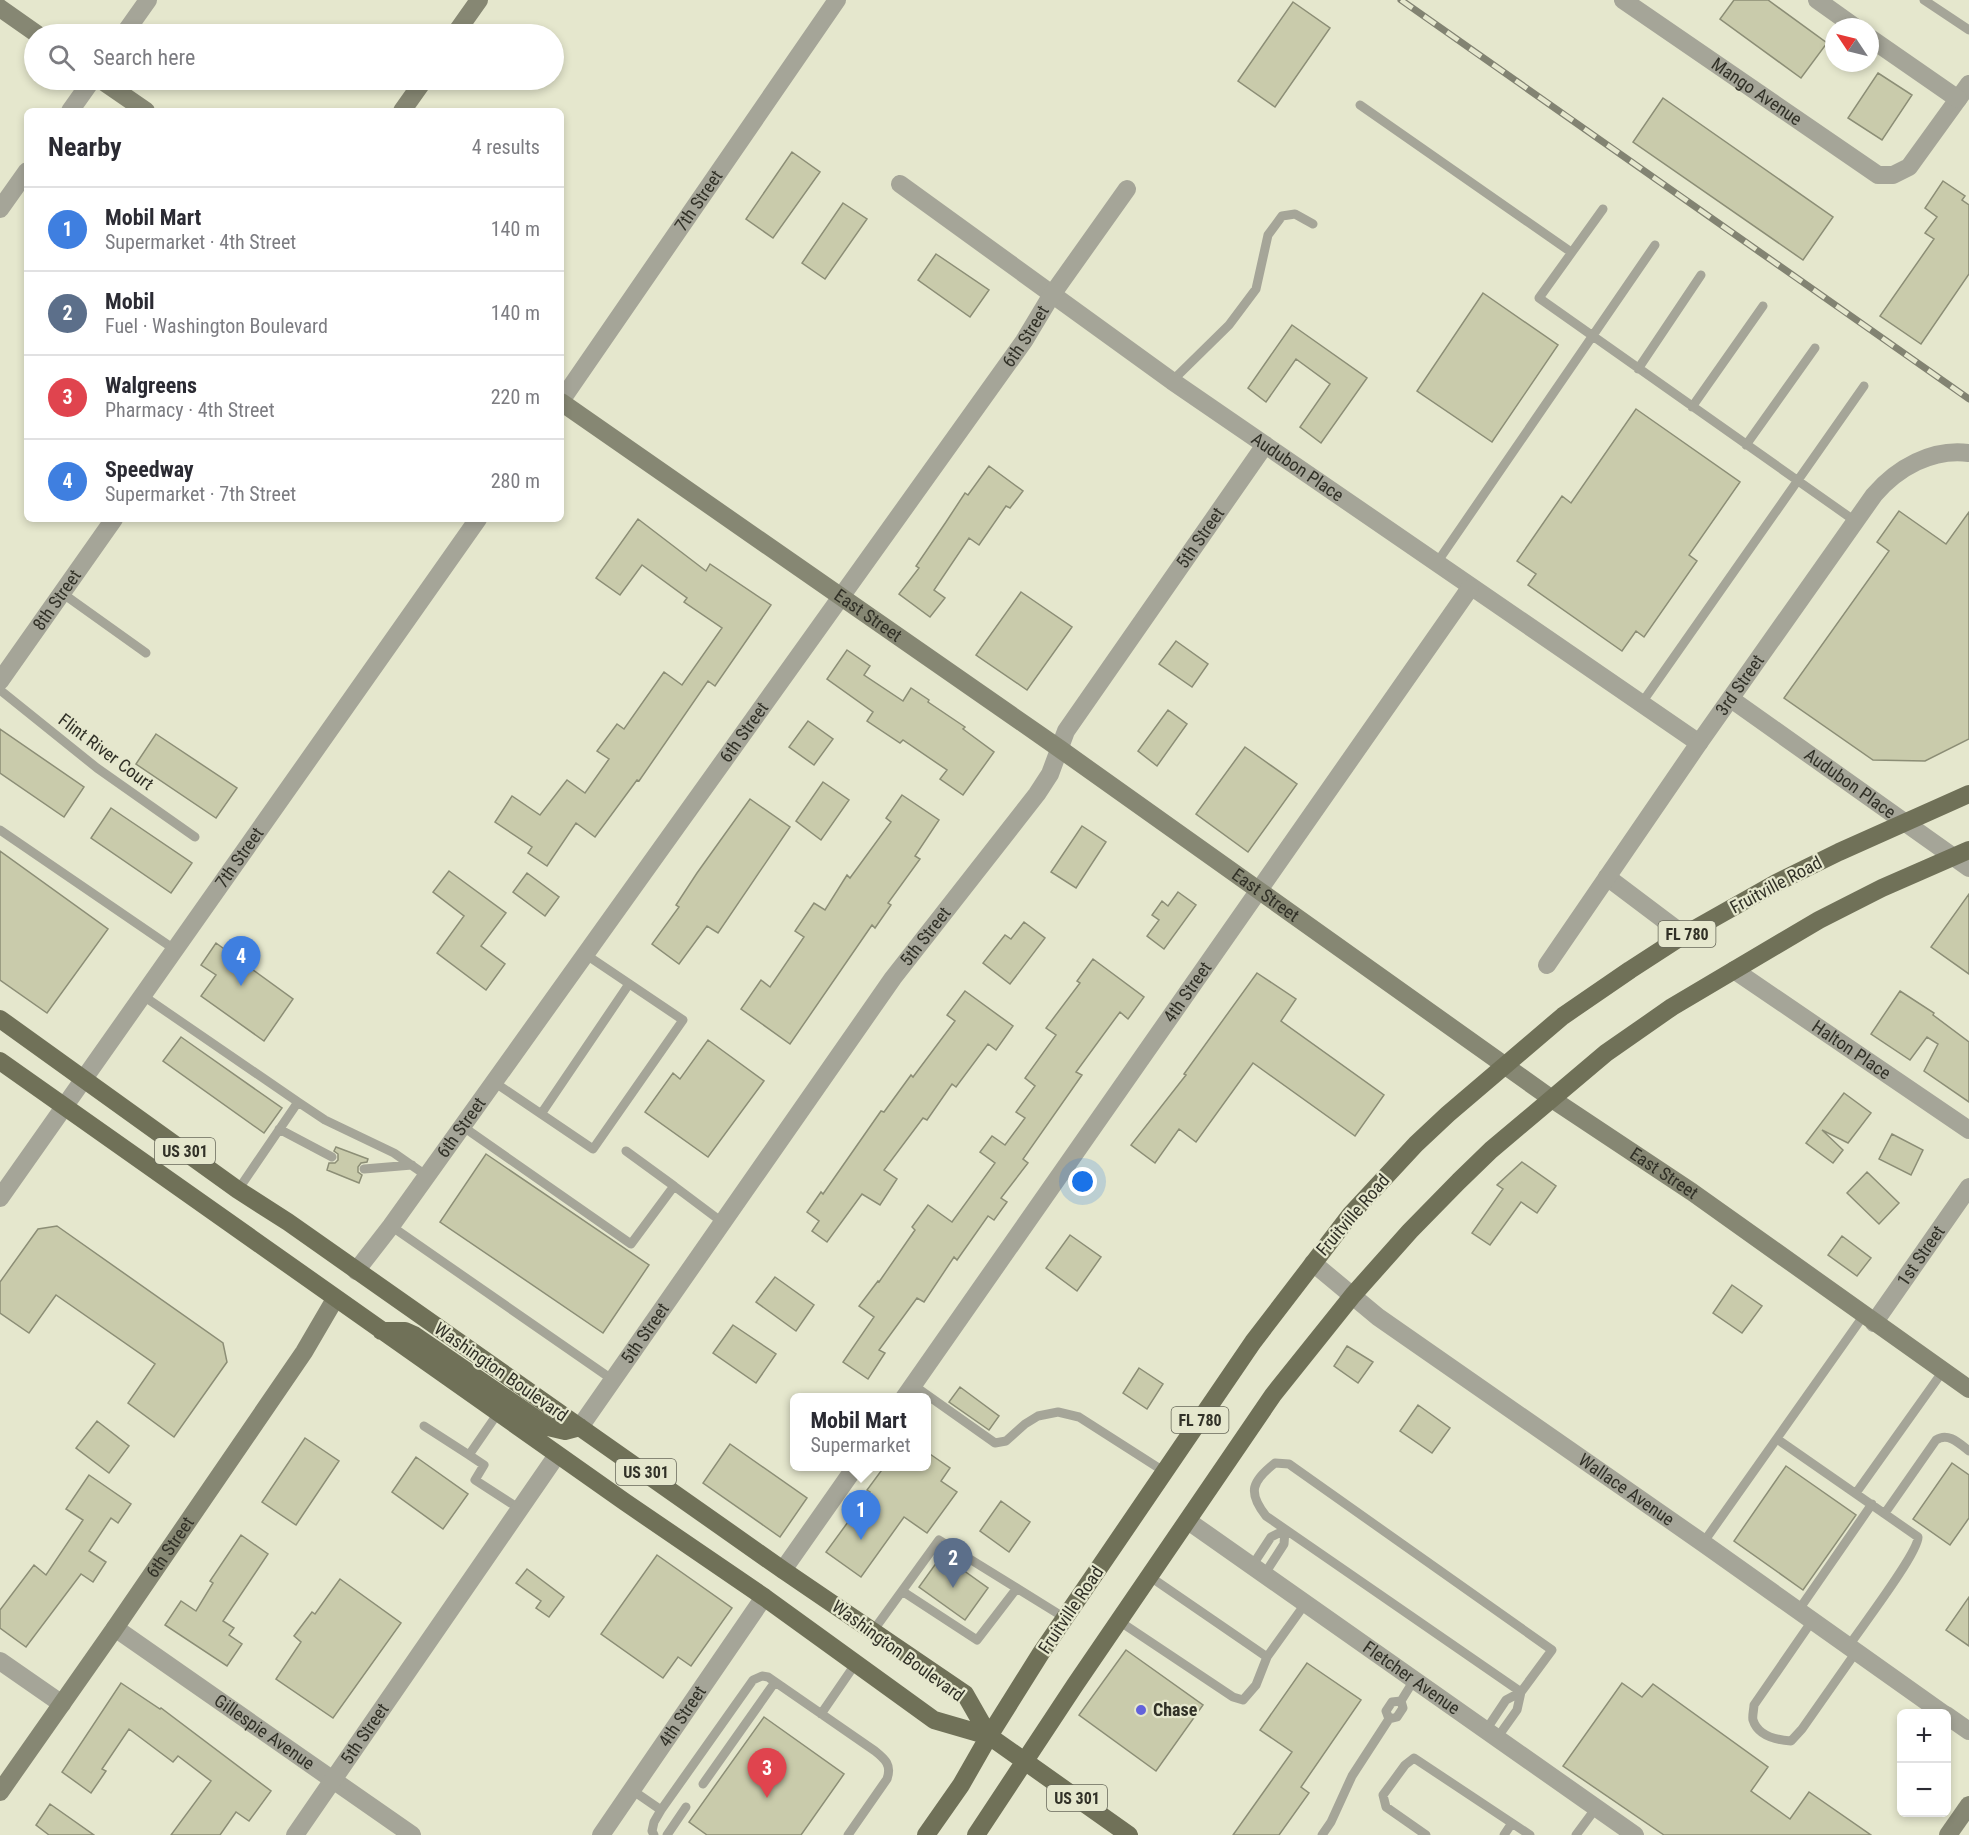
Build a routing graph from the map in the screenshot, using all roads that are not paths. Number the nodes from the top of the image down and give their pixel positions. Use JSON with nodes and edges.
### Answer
{"nodes":[{"id":1,"x":148,"y":0,"type":"edge"},
{"id":2,"x":479,"y":0,"type":"edge"},
{"id":3,"x":837,"y":0,"type":"edge"},
{"id":4,"x":1623,"y":0,"type":"edge"},
{"id":5,"x":1817,"y":0,"type":"edge"},
{"id":6,"x":1924,"y":0,"type":"edge"},
{"id":7,"x":0,"y":8,"type":"edge"},
{"id":8,"x":1842,"y":18,"type":"edge"},
{"id":9,"x":131,"y":24,"type":"edge"},
{"id":10,"x":462,"y":24,"type":"edge"},
{"id":11,"x":24,"y":25,"type":"edge"},
{"id":12,"x":1969,"y":30,"type":"edge"},
{"id":13,"x":1879,"y":44,"type":"edge"},
{"id":14,"x":1969,"y":84,"type":"edge"},
{"id":15,"x":85,"y":90,"type":"edge"},
{"id":16,"x":116,"y":90,"type":"edge"},
{"id":17,"x":417,"y":90,"type":"edge"},
{"id":18,"x":1958,"y":99,"type":"junction"},
{"id":19,"x":1360,"y":105,"type":"dead end"},
{"id":20,"x":72,"y":108,"type":"edge"},
{"id":21,"x":142,"y":108,"type":"edge"},
{"id":22,"x":404,"y":108,"type":"edge"},
{"id":23,"x":24,"y":175,"type":"edge"},
{"id":24,"x":900,"y":184,"type":"dead end"},
{"id":25,"x":1127,"y":189,"type":"dead end"},
{"id":26,"x":0,"y":209,"type":"edge"},
{"id":27,"x":1603,"y":209,"type":"dead end"},
{"id":28,"x":1313,"y":224,"type":"dead end"},
{"id":29,"x":1655,"y":245,"type":"dead end"},
{"id":30,"x":1570,"y":252,"type":"junction"},
{"id":31,"x":1701,"y":275,"type":"dead end"},
{"id":32,"x":1051,"y":296,"type":"junction"},
{"id":33,"x":1763,"y":306,"type":"dead end"},
{"id":34,"x":1592,"y":336,"type":"junction"},
{"id":35,"x":1815,"y":348,"type":"dead end"},
{"id":36,"x":1638,"y":369,"type":"junction"},
{"id":37,"x":1172,"y":381,"type":"junction"},
{"id":38,"x":1864,"y":386,"type":"dead end"},
{"id":39,"x":564,"y":398,"type":"edge"},
{"id":40,"x":564,"y":404,"type":"edge"},
{"id":41,"x":1692,"y":407,"type":"junction"},
{"id":42,"x":1265,"y":445,"type":"junction"},
{"id":43,"x":1746,"y":445,"type":"junction"},
{"id":44,"x":1969,"y":453,"type":"edge"},
{"id":45,"x":1797,"y":481,"type":"junction"},
{"id":46,"x":1856,"y":521,"type":"junction"},
{"id":47,"x":112,"y":522,"type":"edge"},
{"id":48,"x":476,"y":522,"type":"edge"},
{"id":49,"x":1437,"y":564,"type":"junction"},
{"id":50,"x":1470,"y":588,"type":"junction"},
{"id":51,"x":62,"y":593,"type":"junction"},
{"id":52,"x":840,"y":598,"type":"junction"},
{"id":53,"x":146,"y":653,"type":"dead end"},
{"id":54,"x":0,"y":681,"type":"edge"},
{"id":55,"x":0,"y":690,"type":"edge"},
{"id":56,"x":1731,"y":699,"type":"junction"},
{"id":57,"x":1641,"y":704,"type":"junction"},
{"id":58,"x":1699,"y":743,"type":"junction"},
{"id":59,"x":1060,"y":749,"type":"junction"},
{"id":60,"x":1969,"y":794,"type":"edge"},
{"id":61,"x":1906,"y":823,"type":"junction"},
{"id":62,"x":0,"y":830,"type":"edge"},
{"id":63,"x":195,"y":837,"type":"dead end"},
{"id":64,"x":1961,"y":853,"type":"edge"},
{"id":65,"x":1969,"y":868,"type":"edge"},
{"id":66,"x":1607,"y":877,"type":"junction"},
{"id":67,"x":1260,"y":891,"type":"junction"},
{"id":68,"x":1684,"y":935,"type":"junction"},
{"id":69,"x":174,"y":949,"type":"junction"},
{"id":70,"x":585,"y":954,"type":"junction"},
{"id":71,"x":1547,"y":965,"type":"dead end"},
{"id":72,"x":1734,"y":970,"type":"junction"},
{"id":73,"x":629,"y":984,"type":"junction"},
{"id":74,"x":142,"y":995,"type":"junction"},
{"id":75,"x":0,"y":1019,"type":"edge"},
{"id":76,"x":0,"y":1061,"type":"edge"},
{"id":77,"x":1506,"y":1066,"type":"junction"},
{"id":78,"x":84,"y":1078,"type":"junction"},
{"id":79,"x":494,"y":1082,"type":"junction"},
{"id":80,"x":1552,"y":1099,"type":"junction"},
{"id":81,"x":298,"y":1102,"type":"junction"},
{"id":82,"x":64,"y":1107,"type":"junction"},
{"id":83,"x":541,"y":1114,"type":"junction"},
{"id":84,"x":462,"y":1126,"type":"junction"},
{"id":85,"x":279,"y":1129,"type":"junction"},
{"id":86,"x":1969,"y":1130,"type":"edge"},
{"id":87,"x":626,"y":1151,"type":"dead end"},
{"id":88,"x":332,"y":1157,"type":"dead end"},
{"id":89,"x":364,"y":1169,"type":"dead end"},
{"id":90,"x":420,"y":1170,"type":"junction"},
{"id":91,"x":674,"y":1186,"type":"junction"},
{"id":92,"x":1969,"y":1187,"type":"edge"},
{"id":93,"x":238,"y":1190,"type":"junction"},
{"id":94,"x":0,"y":1198,"type":"edge"},
{"id":95,"x":722,"y":1221,"type":"junction"},
{"id":96,"x":391,"y":1226,"type":"junction"},
{"id":97,"x":1313,"y":1263,"type":"junction"},
{"id":98,"x":356,"y":1271,"type":"junction"},
{"id":99,"x":1353,"y":1295,"type":"junction"},
{"id":100,"x":335,"y":1299,"type":"junction"},
{"id":101,"x":1869,"y":1319,"type":"junction"},
{"id":102,"x":381,"y":1331,"type":"junction"},
{"id":103,"x":1943,"y":1371,"type":"junction"},
{"id":104,"x":613,"y":1380,"type":"junction"},
{"id":105,"x":1969,"y":1389,"type":"edge"},
{"id":106,"x":909,"y":1391,"type":"edge"},
{"id":107,"x":931,"y":1404,"type":"edge"},
{"id":108,"x":498,"y":1413,"type":"junction"},
{"id":109,"x":424,"y":1426,"type":"dead end"},
{"id":110,"x":580,"y":1426,"type":"junction"},
{"id":111,"x":1777,"y":1439,"type":"junction"},
{"id":112,"x":1969,"y":1451,"type":"edge"},
{"id":113,"x":469,"y":1455,"type":"junction"},
{"id":114,"x":557,"y":1455,"type":"junction"},
{"id":115,"x":853,"y":1471,"type":"edge"},
{"id":116,"x":1165,"y":1472,"type":"junction"},
{"id":117,"x":1856,"y":1493,"type":"junction"},
{"id":118,"x":1872,"y":1504,"type":"junction"},
{"id":119,"x":520,"y":1509,"type":"junction"},
{"id":120,"x":1885,"y":1513,"type":"junction"},
{"id":121,"x":1188,"y":1521,"type":"junction"},
{"id":122,"x":1285,"y":1530,"type":"junction"},
{"id":123,"x":1703,"y":1543,"type":"junction"},
{"id":124,"x":783,"y":1570,"type":"junction"},
{"id":125,"x":1258,"y":1570,"type":"junction"},
{"id":126,"x":1149,"y":1576,"type":"junction"},
{"id":127,"x":1017,"y":1588,"type":"junction"},
{"id":128,"x":902,"y":1591,"type":"junction"},
{"id":129,"x":764,"y":1597,"type":"junction"},
{"id":130,"x":1305,"y":1604,"type":"junction"},
{"id":131,"x":1805,"y":1616,"type":"junction"},
{"id":132,"x":1065,"y":1618,"type":"junction"},
{"id":133,"x":1119,"y":1621,"type":"junction"},
{"id":134,"x":115,"y":1628,"type":"junction"},
{"id":135,"x":873,"y":1631,"type":"junction"},
{"id":136,"x":1852,"y":1649,"type":"junction"},
{"id":137,"x":1267,"y":1657,"type":"junction"},
{"id":138,"x":0,"y":1661,"type":"edge"},
{"id":139,"x":856,"y":1664,"type":"junction"},
{"id":140,"x":1414,"y":1680,"type":"junction"},
{"id":141,"x":775,"y":1682,"type":"junction"},
{"id":142,"x":1521,"y":1692,"type":"junction"},
{"id":143,"x":62,"y":1704,"type":"junction"},
{"id":144,"x":1938,"y":1709,"type":"edge"},
{"id":145,"x":821,"y":1714,"type":"junction"},
{"id":146,"x":1951,"y":1718,"type":"edge"},
{"id":147,"x":1969,"y":1731,"type":"edge"},
{"id":148,"x":1491,"y":1734,"type":"junction"},
{"id":149,"x":988,"y":1736,"type":"junction"},
{"id":150,"x":1025,"y":1762,"type":"junction"},
{"id":151,"x":334,"y":1780,"type":"junction"},
{"id":152,"x":703,"y":1784,"type":"dead end"},
{"id":153,"x":632,"y":1790,"type":"junction"},
{"id":154,"x":0,"y":1792,"type":"edge"},
{"id":155,"x":1969,"y":1805,"type":"edge"},
{"id":156,"x":686,"y":1807,"type":"dead end"},
{"id":157,"x":1596,"y":1808,"type":"junction"},
{"id":158,"x":661,"y":1810,"type":"junction"},
{"id":159,"x":1512,"y":1823,"type":"junction"},
{"id":160,"x":295,"y":1835,"type":"edge"},
{"id":161,"x":412,"y":1835,"type":"edge"},
{"id":162,"x":601,"y":1835,"type":"edge"},
{"id":163,"x":654,"y":1835,"type":"edge"},
{"id":164,"x":667,"y":1835,"type":"edge"},
{"id":165,"x":848,"y":1835,"type":"edge"},
{"id":166,"x":926,"y":1835,"type":"edge"},
{"id":167,"x":976,"y":1835,"type":"edge"},
{"id":168,"x":1130,"y":1835,"type":"edge"},
{"id":169,"x":1322,"y":1835,"type":"edge"},
{"id":170,"x":1426,"y":1835,"type":"edge"},
{"id":171,"x":1504,"y":1835,"type":"edge"},
{"id":172,"x":1530,"y":1835,"type":"edge"},
{"id":173,"x":1576,"y":1835,"type":"edge"},
{"id":174,"x":1635,"y":1835,"type":"edge"},
{"id":175,"x":1948,"y":1835,"type":"edge"}],
"edges":[{"from":1,"to":9,"type":"street"},
{"from":2,"to":10,"type":"street"},
{"from":3,"to":39,"type":"street","name":"7th Street"},
{"from":4,"to":18,"type":"street","name":"Mango Avenue"},
{"from":5,"to":8,"type":"street"},
{"from":6,"to":12,"type":"lane"},
{"from":7,"to":11,"type":"street"},
{"from":13,"to":18,"type":"street"},
{"from":14,"to":18,"type":"street"},
{"from":15,"to":20,"type":"street"},
{"from":16,"to":21,"type":"street"},
{"from":17,"to":22,"type":"street"},
{"from":19,"to":30,"type":"lane"},
{"from":23,"to":26,"type":"street"},
{"from":24,"to":32,"type":"street","name":"Audubon Place"},
{"from":25,"to":32,"type":"street","name":"6th Street"},
{"from":27,"to":30,"type":"lane"},
{"from":28,"to":37,"type":"lane"},
{"from":29,"to":34,"type":"lane"},
{"from":30,"to":34,"type":"lane"},
{"from":31,"to":36,"type":"lane"},
{"from":32,"to":37,"type":"street","name":"Audubon Place"},
{"from":32,"to":52,"type":"street","name":"6th Street"},
{"from":33,"to":41,"type":"lane"},
{"from":34,"to":36,"type":"lane"},
{"from":34,"to":49,"type":"lane"},
{"from":35,"to":43,"type":"lane"},
{"from":36,"to":41,"type":"lane"},
{"from":37,"to":42,"type":"street","name":"Audubon Place"},
{"from":38,"to":45,"type":"lane"},
{"from":40,"to":52,"type":"street","name":"East Street"},
{"from":41,"to":43,"type":"lane"},
{"from":42,"to":49,"type":"street","name":"Audubon Place"},
{"from":42,"to":59,"type":"street","name":"5th Street"},
{"from":43,"to":45,"type":"lane"},
{"from":44,"to":46,"type":"street","name":"3rd Street"},
{"from":45,"to":46,"type":"lane"},
{"from":45,"to":57,"type":"lane"},
{"from":46,"to":56,"type":"street","name":"3rd Street"},
{"from":47,"to":51,"type":"street","name":"8th Street"},
{"from":48,"to":69,"type":"street","name":"7th Street"},
{"from":49,"to":50,"type":"street","name":"Audubon Place"},
{"from":50,"to":57,"type":"street","name":"Audubon Place"},
{"from":50,"to":67,"type":"street","name":"4th Street"},
{"from":51,"to":53,"type":"lane"},
{"from":51,"to":54,"type":"street","name":"8th Street"},
{"from":52,"to":59,"type":"street","name":"East Street"},
{"from":52,"to":70,"type":"street","name":"6th Street"},
{"from":55,"to":63,"type":"lane","name":"Flint River Court"},
{"from":56,"to":58,"type":"street","name":"3rd Street"},
{"from":56,"to":61,"type":"street","name":"Audubon Place"},
{"from":57,"to":58,"type":"street","name":"Audubon Place"},
{"from":58,"to":66,"type":"street","name":"3rd Street"},
{"from":59,"to":67,"type":"street","name":"East Street"},
{"from":59,"to":95,"type":"street","name":"5th Street"},
{"from":60,"to":61,"type":"main road","name":"Fruitville Road","number":"FL 780"},
{"from":61,"to":64,"type":"street","name":"Audubon Place"},
{"from":61,"to":68,"type":"main road","name":"Fruitville Road","number":"FL 780"},
{"from":62,"to":69,"type":"lane"},
{"from":64,"to":65,"type":"street","name":"Audubon Place"},
{"from":64,"to":72,"type":"main road","number":"FL 780"},
{"from":66,"to":68,"type":"street"},
{"from":66,"to":71,"type":"street","name":"3rd Street"},
{"from":67,"to":77,"type":"street","name":"East Street"},
{"from":67,"to":106,"type":"street","name":"4th Street"},
{"from":68,"to":77,"type":"main road","name":"Fruitville Road","number":"FL 780"},
{"from":69,"to":74,"type":"street","name":"7th Street"},
{"from":70,"to":73,"type":"lane"},
{"from":70,"to":79,"type":"street","name":"6th Street"},
{"from":72,"to":80,"type":"main road","number":"FL 780"},
{"from":72,"to":86,"type":"street","name":"Halton Place"},
{"from":73,"to":83,"type":"lane"},
{"from":73,"to":83,"type":"lane"},
{"from":74,"to":78,"type":"street","name":"7th Street"},
{"from":74,"to":81,"type":"lane"},
{"from":75,"to":78,"type":"main road","name":"Washington Boulevard","number":"US 301"},
{"from":76,"to":82,"type":"main road","name":"Washington Boulevard","number":"US 301"},
{"from":77,"to":80,"type":"street","name":"East Street"},
{"from":77,"to":97,"type":"main road","name":"Fruitville Road","number":"FL 780"},
{"from":78,"to":82,"type":"street","name":"7th Street"},
{"from":78,"to":93,"type":"main road","name":"Washington Boulevard","number":"US 301"},
{"from":79,"to":83,"type":"lane"},
{"from":79,"to":84,"type":"street","name":"6th Street"},
{"from":80,"to":99,"type":"main road","number":"FL 780"},
{"from":80,"to":101,"type":"street","name":"East Street"},
{"from":81,"to":85,"type":"lane"},
{"from":81,"to":90,"type":"lane"},
{"from":82,"to":94,"type":"street","name":"7th Street"},
{"from":82,"to":100,"type":"main road","name":"Washington Boulevard","number":"US 301"},
{"from":84,"to":90,"type":"street","name":"6th Street"},
{"from":84,"to":91,"type":"lane"},
{"from":85,"to":88,"type":"lane"},
{"from":85,"to":93,"type":"lane"},
{"from":87,"to":91,"type":"lane"},
{"from":89,"to":90,"type":"lane"},
{"from":90,"to":96,"type":"street","name":"6th Street"},
{"from":91,"to":95,"type":"lane"},
{"from":92,"to":101,"type":"street","name":"1st Street"},
{"from":93,"to":98,"type":"main road","name":"Washington Boulevard","number":"US 301"},
{"from":95,"to":104,"type":"street","name":"5th Street"},
{"from":96,"to":98,"type":"street","name":"6th Street"},
{"from":96,"to":104,"type":"lane"},
{"from":97,"to":99,"type":"street","name":"Wallace Avenue"},
{"from":97,"to":116,"type":"main road","name":"Fruitville Road","number":"FL 780"},
{"from":98,"to":110,"type":"main road","name":"Washington Boulevard","number":"US 301"},
{"from":99,"to":121,"type":"main road","number":"FL 780"},
{"from":99,"to":123,"type":"street","name":"Wallace Avenue"},
{"from":100,"to":102,"type":"main road","name":"Washington Boulevard","number":"US 301"},
{"from":100,"to":134,"type":"street","name":"6th Street"},
{"from":101,"to":103,"type":"street","name":"East Street"},
{"from":101,"to":111,"type":"lane"},
{"from":102,"to":108,"type":"main road","name":"Washington Boulevard","number":"US 301"},
{"from":102,"to":110,"type":"main road"},
{"from":103,"to":105,"type":"street","name":"East Street"},
{"from":103,"to":117,"type":"lane"},
{"from":104,"to":110,"type":"street","name":"5th Street"},
{"from":107,"to":116,"type":"lane"},
{"from":108,"to":113,"type":"lane"},
{"from":108,"to":114,"type":"main road","name":"Washington Boulevard","number":"US 301"},
{"from":109,"to":113,"type":"lane"},
{"from":110,"to":124,"type":"main road","name":"Washington Boulevard","number":"US 301"},
{"from":111,"to":117,"type":"lane"},
{"from":111,"to":123,"type":"lane"},
{"from":112,"to":120,"type":"lane"},
{"from":113,"to":119,"type":"lane"},
{"from":114,"to":119,"type":"street","name":"5th Street"},
{"from":114,"to":129,"type":"main road","name":"Washington Boulevard","number":"US 301"},
{"from":115,"to":124,"type":"street"},
{"from":116,"to":132,"type":"main road","name":"Fruitville Road","number":"FL 780"},
{"from":117,"to":118,"type":"lane"},
{"from":118,"to":120,"type":"lane"},
{"from":118,"to":131,"type":"lane"},
{"from":119,"to":151,"type":"street","name":"5th Street"},
{"from":120,"to":136,"type":"lane"},
{"from":121,"to":125,"type":"street","name":"Fletcher Avenue"},
{"from":121,"to":126,"type":"main road","number":"FL 780"},
{"from":122,"to":125,"type":"lane"},
{"from":122,"to":125,"type":"lane"},
{"from":122,"to":142,"type":"lane"},
{"from":122,"to":142,"type":"lane"},
{"from":123,"to":131,"type":"street","name":"Wallace Avenue"},
{"from":124,"to":135,"type":"main road","name":"Washington Boulevard","number":"US 301"},
{"from":125,"to":130,"type":"street","name":"Fletcher Avenue"},
{"from":126,"to":133,"type":"main road","number":"FL 780"},
{"from":126,"to":137,"type":"lane"},
{"from":127,"to":128,"type":"lane"},
{"from":127,"to":128,"type":"lane"},
{"from":127,"to":132,"type":"lane"},
{"from":128,"to":135,"type":"lane"},
{"from":129,"to":139,"type":"main road","name":"Washington Boulevard","number":"US 301"},
{"from":129,"to":153,"type":"street","name":"4th Street"},
{"from":130,"to":137,"type":"lane"},
{"from":130,"to":140,"type":"street","name":"Fletcher Avenue"},
{"from":131,"to":136,"type":"street","name":"Wallace Avenue"},
{"from":131,"to":136,"type":"lane"},
{"from":132,"to":149,"type":"main road","name":"Fruitville Road","number":"FL 780"},
{"from":133,"to":137,"type":"lane"},
{"from":133,"to":150,"type":"main road","number":"FL 780"},
{"from":134,"to":143,"type":"street","name":"6th Street"},
{"from":134,"to":151,"type":"street","name":"Gillespie Avenue"},
{"from":135,"to":149,"type":"main road","name":"Washington Boulevard","number":"US 301"},
{"from":136,"to":144,"type":"street","name":"Wallace Avenue"},
{"from":138,"to":143,"type":"street"},
{"from":139,"to":145,"type":"lane"},
{"from":139,"to":149,"type":"main road","name":"Washington Boulevard","number":"US 301"},
{"from":140,"to":148,"type":"street","name":"Fletcher Avenue"},
{"from":140,"to":169,"type":"lane"},
{"from":141,"to":145,"type":"lane"},
{"from":141,"to":152,"type":"lane"},
{"from":141,"to":158,"type":"lane"},
{"from":142,"to":148,"type":"lane"},
{"from":142,"to":148,"type":"lane"},
{"from":143,"to":154,"type":"street","name":"6th Street"},
{"from":145,"to":165,"type":"lane"},
{"from":146,"to":147,"type":"street","name":"Wallace Avenue"},
{"from":148,"to":157,"type":"street","name":"Fletcher Avenue"},
{"from":149,"to":150,"type":"main road","name":"Washington Boulevard","number":"US 301"},
{"from":149,"to":166,"type":"main road","name":"Fruitville Road"},
{"from":150,"to":167,"type":"main road"},
{"from":150,"to":168,"type":"main road","name":"Washington Boulevard","number":"US 301"},
{"from":151,"to":160,"type":"street","name":"5th Street"},
{"from":151,"to":161,"type":"street","name":"Gillespie Avenue"},
{"from":153,"to":158,"type":"lane"},
{"from":153,"to":162,"type":"street","name":"4th Street"},
{"from":155,"to":175,"type":"street"},
{"from":156,"to":164,"type":"lane"},
{"from":157,"to":173,"type":"lane"},
{"from":157,"to":174,"type":"street","name":"Fletcher Avenue"},
{"from":158,"to":163,"type":"lane"},
{"from":159,"to":170,"type":"lane"},
{"from":159,"to":171,"type":"lane"},
{"from":159,"to":172,"type":"lane"}]}
